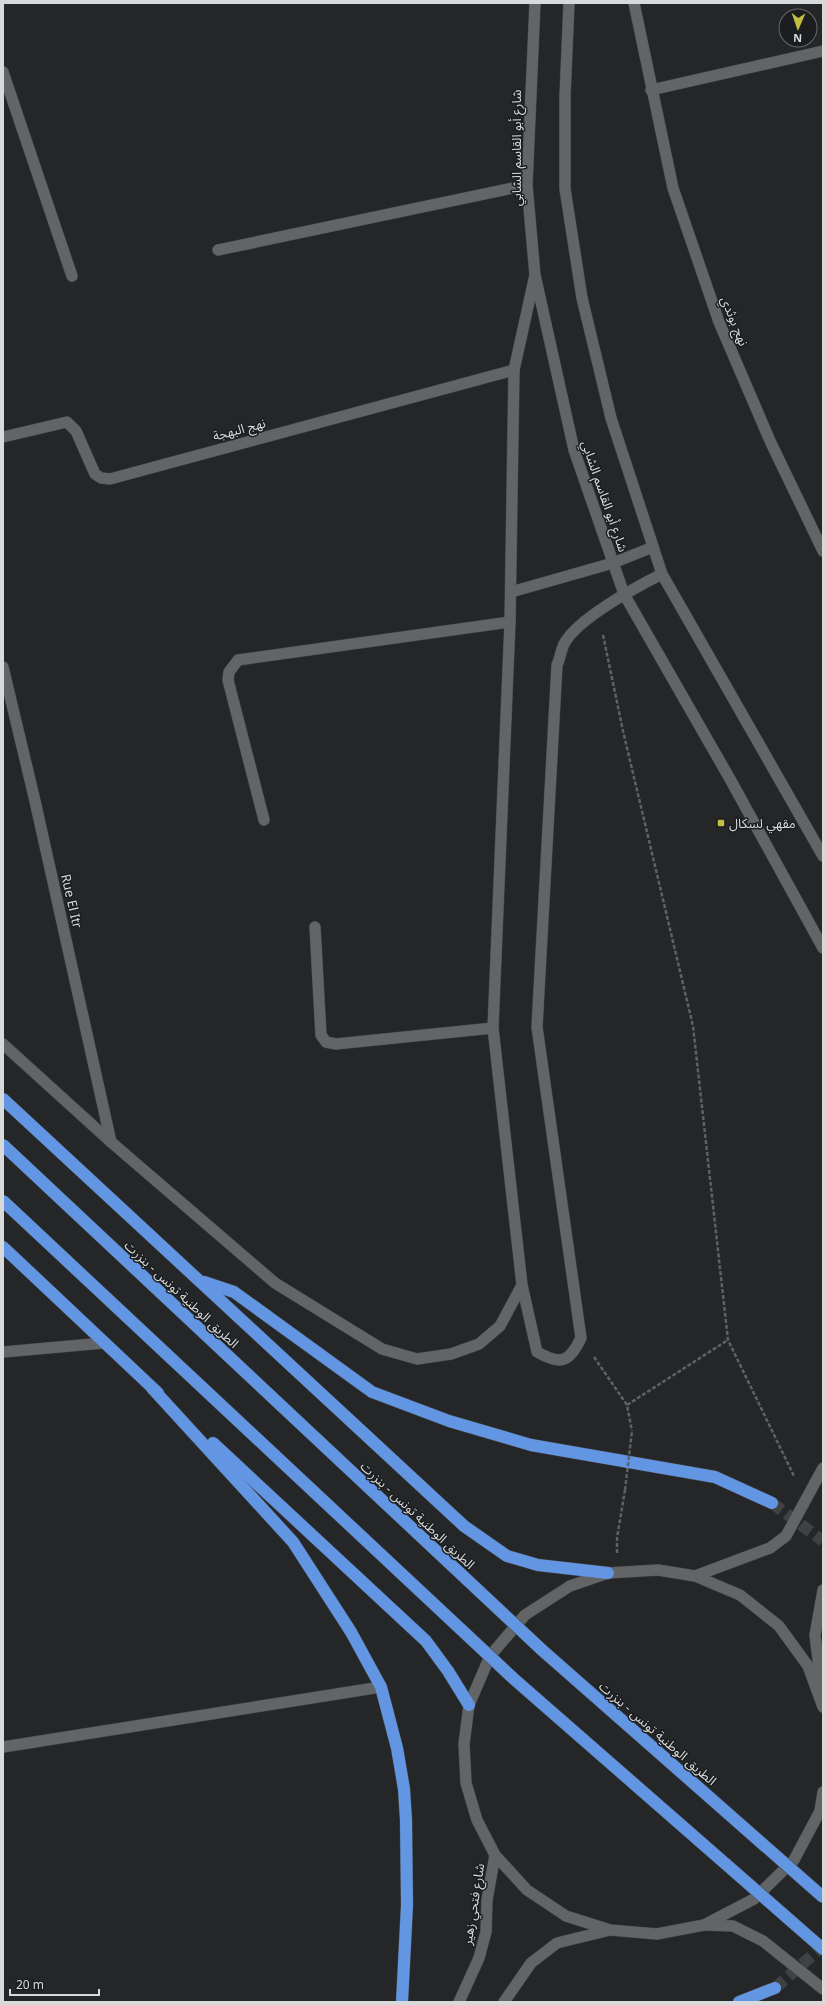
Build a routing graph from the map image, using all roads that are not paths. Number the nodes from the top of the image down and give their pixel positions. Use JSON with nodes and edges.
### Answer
{"nodes":[{"id":1,"x":536,"y":3,"type":"edge"},
{"id":2,"x":569,"y":3,"type":"edge"},
{"id":3,"x":634,"y":3,"type":"edge"},
{"id":4,"x":823,"y":51,"type":"edge"},
{"id":5,"x":3,"y":72,"type":"edge"},
{"id":6,"x":651,"y":90,"type":"junction"},
{"id":7,"x":528,"y":185,"type":"junction"},
{"id":8,"x":218,"y":250,"type":"dead end"},
{"id":9,"x":535,"y":275,"type":"junction"},
{"id":10,"x":72,"y":276,"type":"dead end"},
{"id":11,"x":514,"y":370,"type":"junction"},
{"id":12,"x":3,"y":436,"type":"edge"},
{"id":13,"x":653,"y":547,"type":"junction"},
{"id":14,"x":823,"y":551,"type":"edge"},
{"id":15,"x":613,"y":563,"type":"junction"},
{"id":16,"x":662,"y":574,"type":"junction"},
{"id":17,"x":510,"y":592,"type":"junction"},
{"id":18,"x":624,"y":594,"type":"junction"},
{"id":19,"x":510,"y":622,"type":"junction"},
{"id":20,"x":3,"y":666,"type":"edge"},
{"id":21,"x":264,"y":820,"type":"dead end"},
{"id":22,"x":823,"y":856,"type":"edge"},
{"id":23,"x":315,"y":928,"type":"dead end"},
{"id":24,"x":823,"y":948,"type":"edge"},
{"id":25,"x":493,"y":1028,"type":"junction"},
{"id":26,"x":3,"y":1044,"type":"edge"},
{"id":27,"x":3,"y":1099,"type":"edge"},
{"id":28,"x":111,"y":1142,"type":"junction"},
{"id":29,"x":3,"y":1145,"type":"edge"},
{"id":30,"x":3,"y":1201,"type":"edge"},
{"id":31,"x":3,"y":1247,"type":"edge"},
{"id":32,"x":199,"y":1280,"type":"junction"},
{"id":33,"x":522,"y":1285,"type":"junction"},
{"id":34,"x":104,"y":1343,"type":"junction"},
{"id":35,"x":3,"y":1352,"type":"edge"},
{"id":36,"x":152,"y":1388,"type":"junction"},
{"id":37,"x":823,"y":1468,"type":"edge"},
{"id":38,"x":772,"y":1503,"type":"tunnel mouth"},
{"id":39,"x":612,"y":1573,"type":"junction"},
{"id":40,"x":695,"y":1576,"type":"junction"},
{"id":41,"x":823,"y":1590,"type":"edge"},
{"id":42,"x":381,"y":1687,"type":"junction"},
{"id":43,"x":823,"y":1698,"type":"edge"},
{"id":44,"x":469,"y":1705,"type":"junction"},
{"id":45,"x":823,"y":1707,"type":"edge"},
{"id":46,"x":3,"y":1747,"type":"edge"},
{"id":47,"x":823,"y":1792,"type":"edge"},
{"id":48,"x":495,"y":1855,"type":"junction"},
{"id":49,"x":823,"y":1897,"type":"edge"},
{"id":50,"x":704,"y":1925,"type":"junction"},
{"id":51,"x":610,"y":1930,"type":"junction"},
{"id":52,"x":823,"y":1949,"type":"edge"},
{"id":53,"x":775,"y":1988,"type":"tunnel mouth"},
{"id":54,"x":823,"y":1989,"type":"edge"},
{"id":55,"x":402,"y":2002,"type":"edge"},
{"id":56,"x":459,"y":2002,"type":"edge"},
{"id":57,"x":504,"y":2002,"type":"edge"},
{"id":58,"x":739,"y":2002,"type":"edge"}],
"edges":[{"from":1,"to":7,"type":"street","name":"شارع أبو القاسم الشابي"},
{"from":2,"to":13,"type":"street"},
{"from":3,"to":6,"type":"street","name":"نهج بوثدي"},
{"from":4,"to":6,"type":"street"},
{"from":5,"to":10,"type":"street"},
{"from":6,"to":14,"type":"street","name":"نهج بوثدي"},
{"from":7,"to":8,"type":"street"},
{"from":7,"to":9,"type":"street","name":"شارع أبو القاسم الشابي"},
{"from":9,"to":11,"type":"street"},
{"from":9,"to":15,"type":"street","name":"شارع أبو القاسم الشابي"},
{"from":11,"to":12,"type":"street","name":"نهج البهجة"},
{"from":11,"to":17,"type":"street"},
{"from":13,"to":15,"type":"street"},
{"from":13,"to":16,"type":"street"},
{"from":15,"to":17,"type":"street"},
{"from":15,"to":18,"type":"street","name":"شارع أبو القاسم الشابي"},
{"from":16,"to":18,"type":"street"},
{"from":16,"to":22,"type":"street"},
{"from":17,"to":19,"type":"street"},
{"from":18,"to":24,"type":"street","name":"شارع أبو القاسم الشابي"},
{"from":18,"to":33,"type":"street"},
{"from":19,"to":21,"type":"street"},
{"from":19,"to":25,"type":"street"},
{"from":20,"to":28,"type":"street","name":"Rue El Itr"},
{"from":23,"to":25,"type":"street"},
{"from":25,"to":33,"type":"street"},
{"from":26,"to":28,"type":"street"},
{"from":27,"to":32,"type":"highway"},
{"from":28,"to":33,"type":"street"},
{"from":29,"to":49,"type":"highway","name":"الطريق الوطنية تونس - بنزرت","bridge":true},
{"from":30,"to":52,"type":"highway","bridge":true},
{"from":31,"to":34,"type":"highway"},
{"from":32,"to":38,"type":"highway"},
{"from":32,"to":39,"type":"highway"},
{"from":34,"to":35,"type":"street"},
{"from":34,"to":36,"type":"highway"},
{"from":36,"to":42,"type":"highway"},
{"from":36,"to":44,"type":"highway"},
{"from":37,"to":40,"type":"street"},
{"from":39,"to":40,"type":"street"},
{"from":39,"to":44,"type":"street"},
{"from":40,"to":45,"type":"street"},
{"from":41,"to":43,"type":"street"},
{"from":42,"to":46,"type":"street"},
{"from":42,"to":55,"type":"highway"},
{"from":44,"to":48,"type":"street"},
{"from":47,"to":50,"type":"street"},
{"from":48,"to":51,"type":"street"},
{"from":48,"to":56,"type":"street","name":"شارع فتحي زهير"},
{"from":50,"to":51,"type":"street"},
{"from":50,"to":54,"type":"street"},
{"from":51,"to":57,"type":"street"},
{"from":53,"to":58,"type":"highway"}]}
